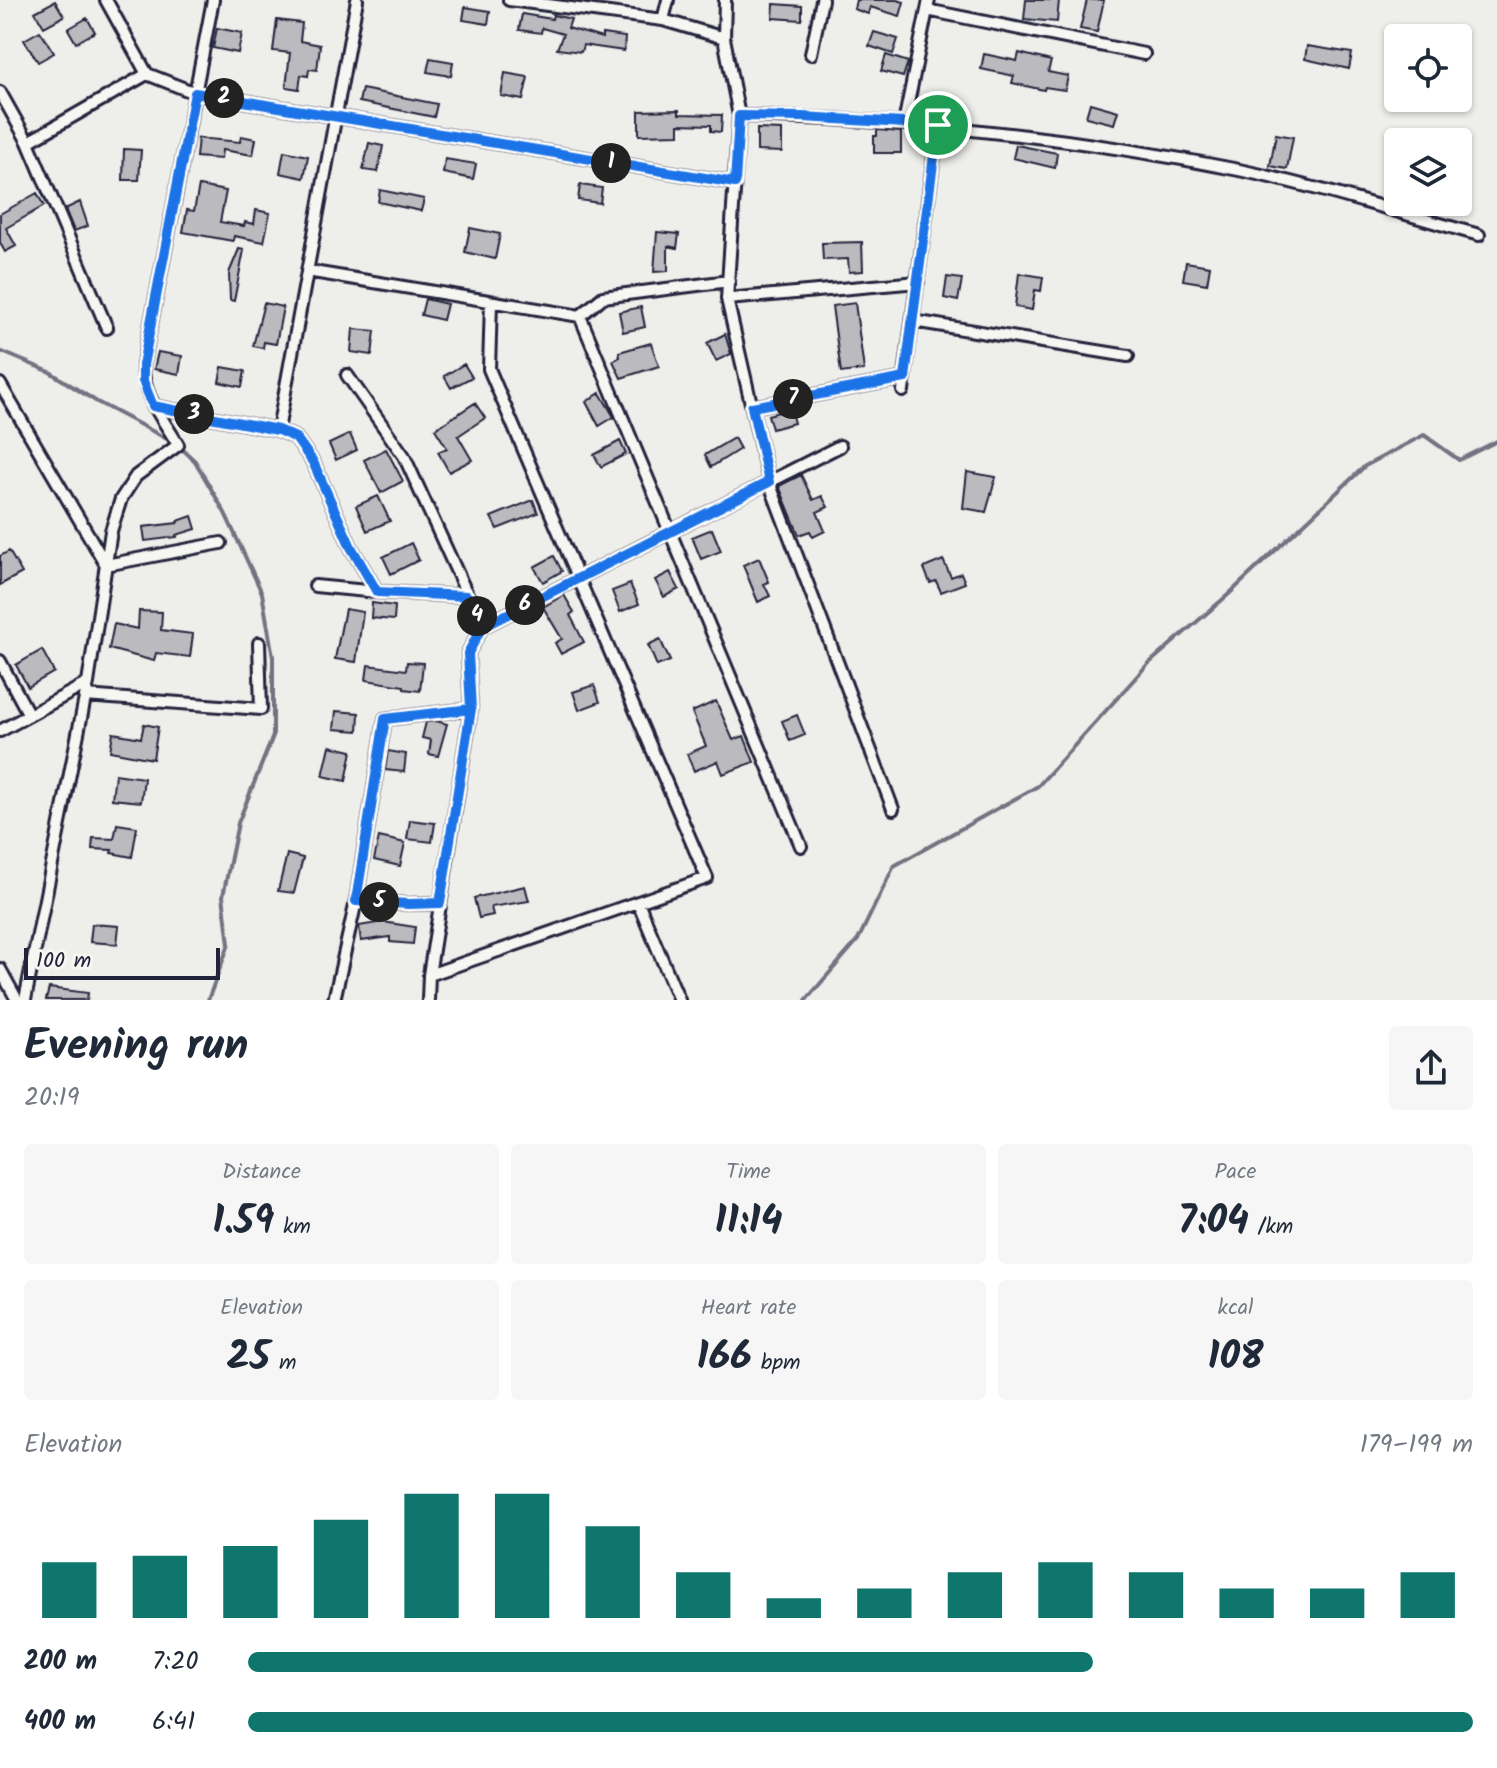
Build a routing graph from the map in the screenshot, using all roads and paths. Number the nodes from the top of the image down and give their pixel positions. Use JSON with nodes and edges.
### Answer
{"nodes":[{"id":1,"x":106,"y":0,"type":"edge"},
{"id":2,"x":213,"y":0,"type":"edge"},
{"id":3,"x":357,"y":0,"type":"edge"},
{"id":4,"x":509,"y":0,"type":"edge"},
{"id":5,"x":668,"y":0,"type":"edge"},
{"id":6,"x":725,"y":0,"type":"edge"},
{"id":7,"x":822,"y":0,"type":"edge"},
{"id":8,"x":928,"y":5,"type":"edge"},
{"id":9,"x":663,"y":20,"type":"junction"},
{"id":10,"x":724,"y":38,"type":"junction"},
{"id":11,"x":811,"y":54,"type":"dead end"},
{"id":12,"x":1144,"y":54,"type":"dead end"},
{"id":13,"x":147,"y":74,"type":"junction"},
{"id":14,"x":0,"y":92,"type":"edge"},
{"id":15,"x":195,"y":93,"type":"junction"},
{"id":16,"x":335,"y":116,"type":"junction"},
{"id":17,"x":739,"y":116,"type":"junction"},
{"id":18,"x":904,"y":123,"type":"junction"},
{"id":19,"x":938,"y":125,"type":"junction"},
{"id":20,"x":28,"y":142,"type":"junction"},
{"id":21,"x":735,"y":183,"type":"junction"},
{"id":22,"x":1479,"y":235,"type":"dead end"},
{"id":23,"x":307,"y":271,"type":"junction"},
{"id":24,"x":729,"y":281,"type":"junction"},
{"id":25,"x":918,"y":282,"type":"junction"},
{"id":26,"x":727,"y":299,"type":"junction"},
{"id":27,"x":491,"y":302,"type":"junction"},
{"id":28,"x":580,"y":316,"type":"junction"},
{"id":29,"x":913,"y":321,"type":"junction"},
{"id":30,"x":107,"y":328,"type":"dead end"},
{"id":31,"x":1128,"y":356,"type":"dead end"},
{"id":32,"x":347,"y":375,"type":"dead end"},
{"id":33,"x":905,"y":378,"type":"junction"},
{"id":34,"x":0,"y":384,"type":"edge"},
{"id":35,"x":903,"y":391,"type":"dead end"},
{"id":36,"x":153,"y":406,"type":"junction"},
{"id":37,"x":752,"y":407,"type":"junction"},
{"id":38,"x":278,"y":430,"type":"junction"},
{"id":39,"x":840,"y":446,"type":"dead end"},
{"id":40,"x":769,"y":482,"type":"junction"},
{"id":41,"x":670,"y":532,"type":"junction"},
{"id":42,"x":221,"y":543,"type":"dead end"},
{"id":43,"x":106,"y":565,"type":"junction"},
{"id":44,"x":579,"y":578,"type":"junction"},
{"id":45,"x":315,"y":586,"type":"dead end"},
{"id":46,"x":377,"y":592,"type":"junction"},
{"id":47,"x":467,"y":596,"type":"junction"},
{"id":48,"x":482,"y":627,"type":"junction"},
{"id":49,"x":259,"y":643,"type":"dead end"},
{"id":50,"x":0,"y":661,"type":"edge"},
{"id":51,"x":88,"y":683,"type":"junction"},
{"id":52,"x":85,"y":696,"type":"junction"},
{"id":53,"x":471,"y":709,"type":"junction"},
{"id":54,"x":29,"y":715,"type":"junction"},
{"id":55,"x":0,"y":731,"type":"edge"},
{"id":56,"x":893,"y":809,"type":"dead end"},
{"id":57,"x":801,"y":846,"type":"dead end"},
{"id":58,"x":356,"y":901,"type":"junction"},
{"id":59,"x":638,"y":902,"type":"junction"},
{"id":60,"x":440,"y":903,"type":"junction"},
{"id":61,"x":0,"y":969,"type":"edge"},
{"id":62,"x":429,"y":975,"type":"junction"},
{"id":63,"x":17,"y":1000,"type":"edge"},
{"id":64,"x":25,"y":1000,"type":"edge"},
{"id":65,"x":334,"y":1000,"type":"edge"},
{"id":66,"x":428,"y":1000,"type":"edge"},
{"id":67,"x":679,"y":1000,"type":"edge"}],
"edges":[{"from":1,"to":13,"type":"street"},
{"from":2,"to":15,"type":"street"},
{"from":3,"to":16,"type":"street"},
{"from":4,"to":9,"type":"street"},
{"from":5,"to":9,"type":"street"},
{"from":6,"to":10,"type":"street"},
{"from":7,"to":11,"type":"street"},
{"from":8,"to":12,"type":"street"},
{"from":8,"to":18,"type":"street"},
{"from":9,"to":10,"type":"street"},
{"from":10,"to":17,"type":"street"},
{"from":13,"to":15,"type":"street"},
{"from":13,"to":20,"type":"street"},
{"from":14,"to":20,"type":"street"},
{"from":15,"to":16,"type":"street"},
{"from":15,"to":36,"type":"street"},
{"from":16,"to":21,"type":"street"},
{"from":16,"to":23,"type":"street"},
{"from":17,"to":18,"type":"street"},
{"from":17,"to":21,"type":"street"},
{"from":18,"to":19,"type":"street"},
{"from":19,"to":22,"type":"street"},
{"from":19,"to":25,"type":"street"},
{"from":20,"to":30,"type":"street"},
{"from":21,"to":24,"type":"street"},
{"from":23,"to":27,"type":"street"},
{"from":23,"to":38,"type":"street"},
{"from":24,"to":26,"type":"street"},
{"from":24,"to":28,"type":"street"},
{"from":25,"to":26,"type":"street"},
{"from":25,"to":29,"type":"street"},
{"from":26,"to":37,"type":"street"},
{"from":27,"to":28,"type":"street"},
{"from":27,"to":44,"type":"street"},
{"from":28,"to":41,"type":"street"},
{"from":29,"to":31,"type":"street"},
{"from":29,"to":33,"type":"street"},
{"from":32,"to":47,"type":"street"},
{"from":33,"to":35,"type":"street"},
{"from":33,"to":37,"type":"street"},
{"from":34,"to":43,"type":"street"},
{"from":36,"to":38,"type":"street"},
{"from":36,"to":43,"type":"street"},
{"from":37,"to":40,"type":"street"},
{"from":38,"to":46,"type":"street"},
{"from":39,"to":40,"type":"street"},
{"from":40,"to":41,"type":"street"},
{"from":40,"to":56,"type":"street"},
{"from":41,"to":44,"type":"street"},
{"from":41,"to":57,"type":"street"},
{"from":42,"to":43,"type":"street"},
{"from":43,"to":51,"type":"street"},
{"from":44,"to":48,"type":"street"},
{"from":44,"to":59,"type":"street"},
{"from":45,"to":46,"type":"street"},
{"from":46,"to":47,"type":"street"},
{"from":47,"to":48,"type":"street"},
{"from":48,"to":53,"type":"street"},
{"from":49,"to":52,"type":"street"},
{"from":50,"to":54,"type":"street"},
{"from":51,"to":52,"type":"street"},
{"from":51,"to":54,"type":"street"},
{"from":52,"to":64,"type":"street"},
{"from":53,"to":58,"type":"street"},
{"from":53,"to":60,"type":"street"},
{"from":54,"to":55,"type":"street"},
{"from":58,"to":60,"type":"street"},
{"from":58,"to":65,"type":"street"},
{"from":59,"to":62,"type":"street"},
{"from":59,"to":67,"type":"street"},
{"from":60,"to":62,"type":"street"},
{"from":61,"to":63,"type":"street"},
{"from":62,"to":66,"type":"street"}]}
